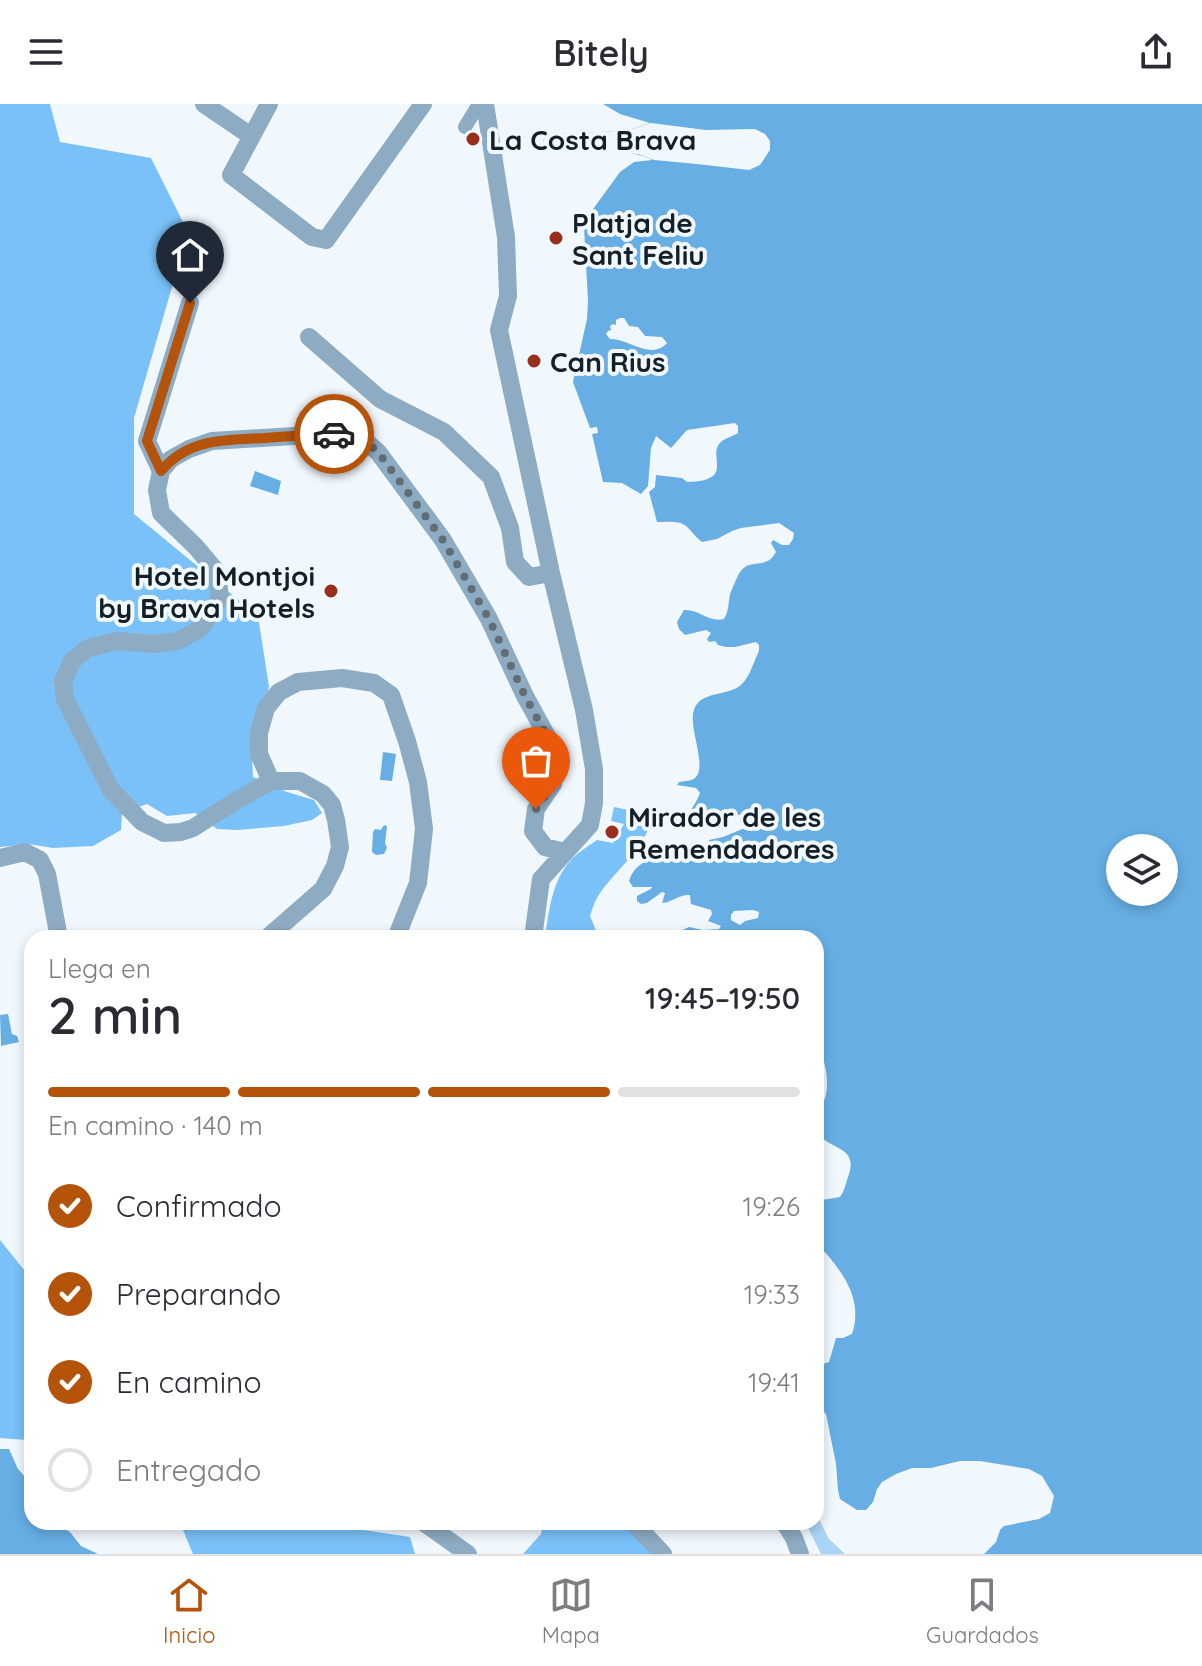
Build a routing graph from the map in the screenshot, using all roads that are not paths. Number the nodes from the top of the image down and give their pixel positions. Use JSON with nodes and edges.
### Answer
{"nodes":[{"id":1,"x":204,"y":104,"type":"edge"},
{"id":2,"x":269,"y":104,"type":"edge"},
{"id":3,"x":423,"y":104,"type":"edge"},
{"id":4,"x":482,"y":104,"type":"edge"},
{"id":5,"x":465,"y":127,"type":"dead end"},
{"id":6,"x":251,"y":136,"type":"junction"},
{"id":7,"x":190,"y":303,"type":"dead end"},
{"id":8,"x":309,"y":337,"type":"dead end"},
{"id":9,"x":161,"y":471,"type":"junction"},
{"id":10,"x":551,"y":573,"type":"junction"},
{"id":11,"x":271,"y":781,"type":"junction"},
{"id":12,"x":564,"y":852,"type":"junction"},
{"id":13,"x":0,"y":858,"type":"edge"},
{"id":14,"x":58,"y":930,"type":"edge"},
{"id":15,"x":277,"y":930,"type":"edge"},
{"id":16,"x":399,"y":930,"type":"edge"},
{"id":17,"x":534,"y":930,"type":"edge"},
{"id":18,"x":435,"y":1530,"type":"edge"},
{"id":19,"x":640,"y":1530,"type":"edge"},
{"id":20,"x":789,"y":1530,"type":"edge"},
{"id":21,"x":468,"y":1554,"type":"edge"},
{"id":22,"x":663,"y":1554,"type":"edge"},
{"id":23,"x":800,"y":1554,"type":"edge"}],
"edges":[{"from":1,"to":6,"type":"street"},
{"from":2,"to":6,"type":"street"},
{"from":3,"to":6,"type":"street"},
{"from":4,"to":5,"type":"street"},
{"from":4,"to":10,"type":"street"},
{"from":7,"to":9,"type":"street"},
{"from":8,"to":10,"type":"street"},
{"from":9,"to":11,"type":"street"},
{"from":9,"to":12,"type":"street"},
{"from":10,"to":12,"type":"street"},
{"from":11,"to":15,"type":"street"},
{"from":11,"to":16,"type":"street"},
{"from":12,"to":17,"type":"street"},
{"from":13,"to":14,"type":"street"},
{"from":18,"to":21,"type":"street"},
{"from":19,"to":22,"type":"street"},
{"from":20,"to":23,"type":"street"}]}
